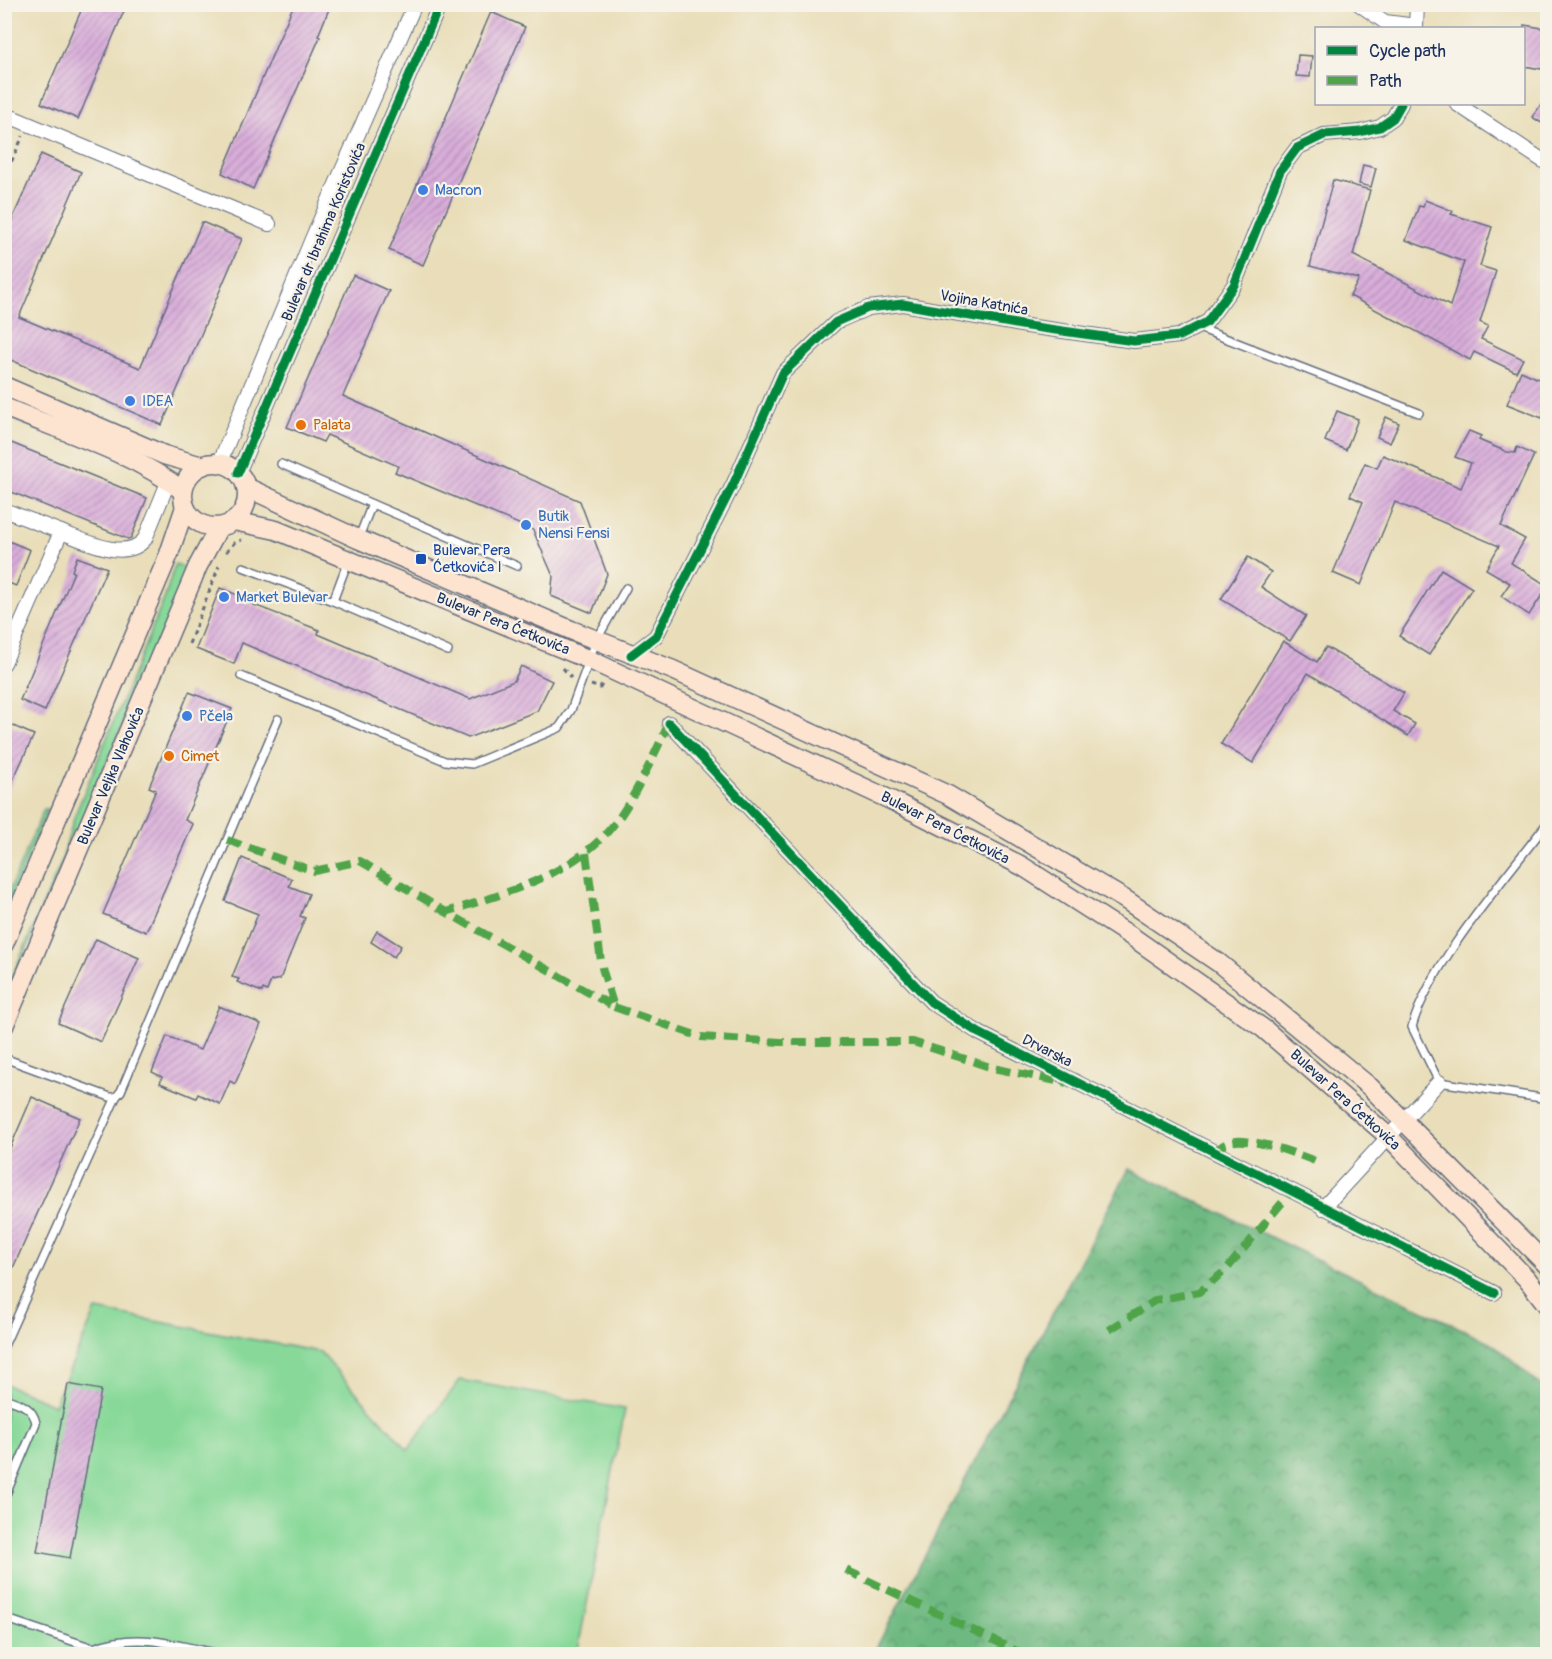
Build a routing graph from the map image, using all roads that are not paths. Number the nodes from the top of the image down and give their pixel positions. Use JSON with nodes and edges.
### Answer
{"nodes":[{"id":1,"x":416,"y":4,"type":"edge"},
{"id":2,"x":440,"y":4,"type":"edge"},
{"id":3,"x":1359,"y":4,"type":"edge"},
{"id":4,"x":1417,"y":4,"type":"edge"},
{"id":5,"x":1416,"y":27,"type":"edge"},
{"id":6,"x":1400,"y":105,"type":"edge"},
{"id":7,"x":1458,"y":105,"type":"edge"},
{"id":8,"x":4,"y":114,"type":"edge"},
{"id":9,"x":1548,"y":164,"type":"edge"},
{"id":10,"x":269,"y":224,"type":"dead end"},
{"id":11,"x":1197,"y":327,"type":"junction"},
{"id":12,"x":4,"y":386,"type":"edge"},
{"id":13,"x":4,"y":407,"type":"edge"},
{"id":14,"x":1419,"y":413,"type":"dead end"},
{"id":15,"x":281,"y":464,"type":"dead end"},
{"id":16,"x":211,"y":465,"type":"junction"},
{"id":17,"x":242,"y":480,"type":"junction"},
{"id":18,"x":179,"y":493,"type":"junction"},
{"id":19,"x":372,"y":504,"type":"junction"},
{"id":20,"x":4,"y":510,"type":"edge"},
{"id":21,"x":227,"y":524,"type":"junction"},
{"id":22,"x":61,"y":532,"type":"junction"},
{"id":23,"x":358,"y":539,"type":"junction"},
{"id":24,"x":349,"y":560,"type":"junction"},
{"id":25,"x":517,"y":566,"type":"dead end"},
{"id":26,"x":243,"y":567,"type":"dead end"},
{"id":27,"x":626,"y":588,"type":"dead end"},
{"id":28,"x":333,"y":601,"type":"junction"},
{"id":29,"x":596,"y":640,"type":"junction"},
{"id":30,"x":448,"y":651,"type":"dead end"},
{"id":31,"x":631,"y":655,"type":"junction"},
{"id":32,"x":590,"y":660,"type":"junction"},
{"id":33,"x":4,"y":663,"type":"edge"},
{"id":34,"x":241,"y":676,"type":"dead end"},
{"id":35,"x":278,"y":719,"type":"dead end"},
{"id":36,"x":669,"y":723,"type":"dead end"},
{"id":37,"x":1548,"y":822,"type":"edge"},
{"id":38,"x":9,"y":922,"type":"edge"},
{"id":39,"x":4,"y":944,"type":"edge"},
{"id":40,"x":4,"y":1026,"type":"edge"},
{"id":41,"x":4,"y":1058,"type":"edge"},
{"id":42,"x":1439,"y":1082,"type":"junction"},
{"id":43,"x":116,"y":1097,"type":"junction"},
{"id":44,"x":1548,"y":1099,"type":"edge"},
{"id":45,"x":1405,"y":1119,"type":"junction"},
{"id":46,"x":1389,"y":1137,"type":"junction"},
{"id":47,"x":1323,"y":1208,"type":"junction"},
{"id":48,"x":1548,"y":1266,"type":"edge"},
{"id":49,"x":1494,"y":1293,"type":"dead end"},
{"id":50,"x":1548,"y":1306,"type":"edge"},
{"id":51,"x":4,"y":1346,"type":"edge"},
{"id":52,"x":4,"y":1398,"type":"edge"},
{"id":53,"x":4,"y":1499,"type":"edge"},
{"id":54,"x":4,"y":1618,"type":"edge"},
{"id":55,"x":93,"y":1647,"type":"junction"},
{"id":56,"x":99,"y":1654,"type":"edge"},
{"id":57,"x":220,"y":1654,"type":"edge"}],
"edges":[{"from":1,"to":16,"type":"street","name":"Bulevar dr Ibrahima Koristovića"},
{"from":2,"to":17,"type":"street","name":"Bulevar dr Ibrahima Koristovića"},
{"from":3,"to":5,"type":"street"},
{"from":4,"to":5,"type":"street"},
{"from":6,"to":11,"type":"street","name":"Vojina Katnića"},
{"from":7,"to":9,"type":"street"},
{"from":8,"to":10,"type":"street"},
{"from":11,"to":14,"type":"lane"},
{"from":11,"to":31,"type":"street","name":"Vojina Katnića"},
{"from":12,"to":16,"type":"main road"},
{"from":13,"to":18,"type":"main road"},
{"from":15,"to":19,"type":"lane"},
{"from":16,"to":17,"type":"main road"},
{"from":16,"to":18,"type":"main road"},
{"from":17,"to":21,"type":"main road"},
{"from":17,"to":23,"type":"main road","name":"Bulevar Pera Ćetkovića"},
{"from":18,"to":21,"type":"main road"},
{"from":18,"to":22,"type":"street"},
{"from":18,"to":38,"type":"main road"},
{"from":19,"to":23,"type":"lane"},
{"from":19,"to":25,"type":"lane"},
{"from":20,"to":22,"type":"street"},
{"from":21,"to":24,"type":"main road","name":"Bulevar Pera Ćetkovića"},
{"from":21,"to":40,"type":"main road","name":"Bulevar Veljka Vlahovića"},
{"from":22,"to":33,"type":"street"},
{"from":23,"to":29,"type":"main road","name":"Bulevar Pera Ćetkovića"},
{"from":24,"to":28,"type":"lane"},
{"from":24,"to":32,"type":"main road","name":"Bulevar Pera Ćetkovića"},
{"from":26,"to":28,"type":"lane"},
{"from":27,"to":29,"type":"lane"},
{"from":28,"to":30,"type":"lane"},
{"from":29,"to":31,"type":"main road","name":"Bulevar Pera Ćetkovića"},
{"from":29,"to":32,"type":"lane"},
{"from":31,"to":45,"type":"main road","name":"Bulevar Pera Ćetkovića"},
{"from":32,"to":34,"type":"lane"},
{"from":32,"to":46,"type":"main road","name":"Bulevar Pera Ćetkovića"},
{"from":35,"to":43,"type":"lane"},
{"from":36,"to":47,"type":"street","name":"Drvarska"},
{"from":37,"to":42,"type":"lane"},
{"from":38,"to":39,"type":"main road"},
{"from":41,"to":43,"type":"lane"},
{"from":42,"to":44,"type":"lane"},
{"from":42,"to":45,"type":"street"},
{"from":43,"to":51,"type":"lane"},
{"from":45,"to":46,"type":"street"},
{"from":45,"to":48,"type":"main road","name":"Bulevar Pera Ćetkovića"},
{"from":46,"to":47,"type":"street"},
{"from":46,"to":50,"type":"main road","name":"Bulevar Pera Ćetkovića"},
{"from":47,"to":49,"type":"street","name":"Drvarska"},
{"from":52,"to":53,"type":"lane"},
{"from":54,"to":55,"type":"lane"},
{"from":55,"to":56,"type":"lane"},
{"from":55,"to":57,"type":"lane"}]}
